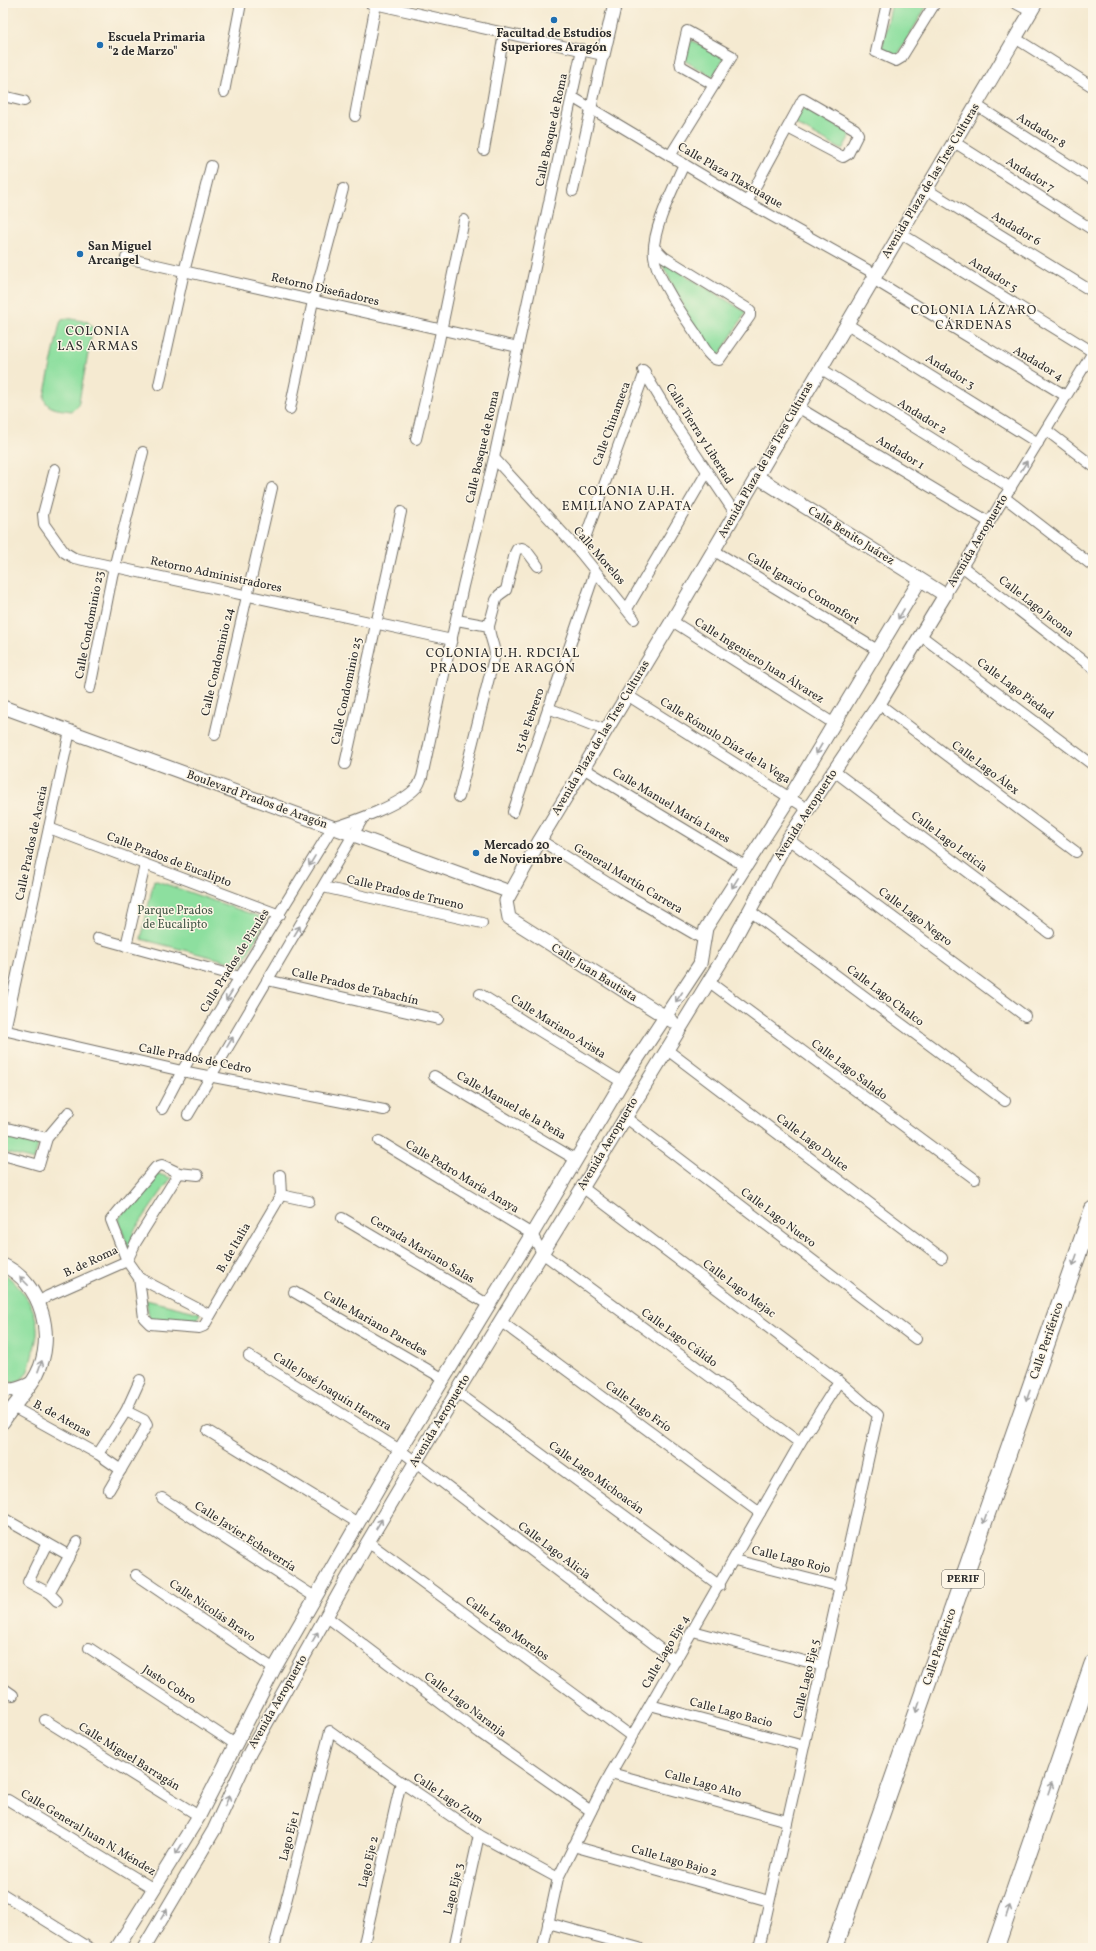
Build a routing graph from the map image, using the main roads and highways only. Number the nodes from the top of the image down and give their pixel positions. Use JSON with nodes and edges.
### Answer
{"nodes":[{"id":1,"x":1093,"y":1210,"type":"edge"},
{"id":2,"x":1093,"y":1664,"type":"edge"},
{"id":3,"x":834,"y":1948,"type":"edge"},
{"id":4,"x":995,"y":1948,"type":"edge"}],
"edges":[{"from":1,"to":3,"type":"highway","name":"Calle Periférico","number":"PERIF","one_way":true},
{"from":4,"to":2,"type":"highway","one_way":true}]}
